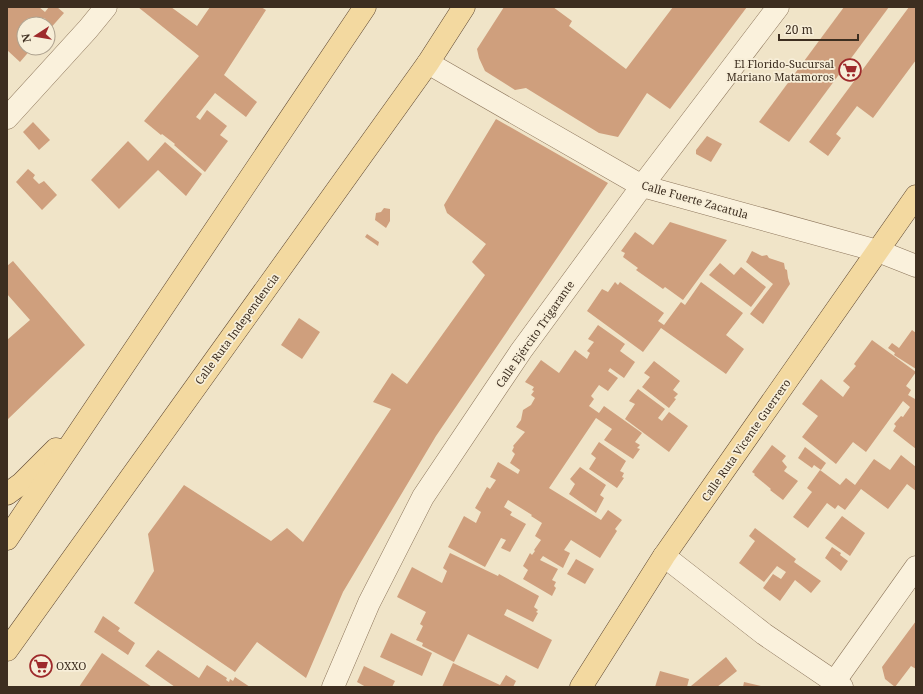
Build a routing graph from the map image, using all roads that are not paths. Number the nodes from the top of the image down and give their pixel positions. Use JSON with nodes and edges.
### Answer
{"nodes":[{"id":1,"x":106,"y":7,"type":"edge"},
{"id":2,"x":365,"y":7,"type":"edge"},
{"id":3,"x":464,"y":7,"type":"edge"},
{"id":4,"x":778,"y":7,"type":"edge"},
{"id":5,"x":428,"y":63,"type":"junction"},
{"id":6,"x":7,"y":118,"type":"edge"},
{"id":7,"x":642,"y":186,"type":"junction"},
{"id":8,"x":916,"y":196,"type":"edge"},
{"id":9,"x":878,"y":251,"type":"junction"},
{"id":10,"x":916,"y":266,"type":"edge"},
{"id":11,"x":91,"y":414,"type":"junction"},
{"id":12,"x":7,"y":494,"type":"edge"},
{"id":13,"x":7,"y":539,"type":"edge"},
{"id":14,"x":664,"y":556,"type":"junction"},
{"id":15,"x":916,"y":567,"type":"edge"},
{"id":16,"x":7,"y":648,"type":"edge"},
{"id":17,"x":839,"y":684,"type":"edge"},
{"id":18,"x":333,"y":687,"type":"edge"},
{"id":19,"x":581,"y":687,"type":"edge"}],
"edges":[{"from":1,"to":6,"type":"street"},
{"from":2,"to":11,"type":"main road"},
{"from":3,"to":5,"type":"main road","name":"Calle Ruta Independencia"},
{"from":4,"to":7,"type":"street","name":"Calle Ejército Trigarante"},
{"from":5,"to":7,"type":"street","name":"Calle Fuerte Zacatula"},
{"from":5,"to":16,"type":"main road","name":"Calle Ruta Independencia"},
{"from":7,"to":9,"type":"street","name":"Calle Fuerte Zacatula"},
{"from":7,"to":18,"type":"street","name":"Calle Ejército Trigarante"},
{"from":8,"to":9,"type":"main road","name":"Calle Ruta Vicente Guerrero"},
{"from":9,"to":10,"type":"street","name":"Calle Fuerte Zacatula"},
{"from":9,"to":14,"type":"main road","name":"Calle Ruta Vicente Guerrero"},
{"from":11,"to":12,"type":"main road"},
{"from":11,"to":13,"type":"main road"},
{"from":14,"to":17,"type":"street"},
{"from":14,"to":19,"type":"main road","name":"Calle Ruta Vicente Guerrero"},
{"from":15,"to":17,"type":"street"}]}
